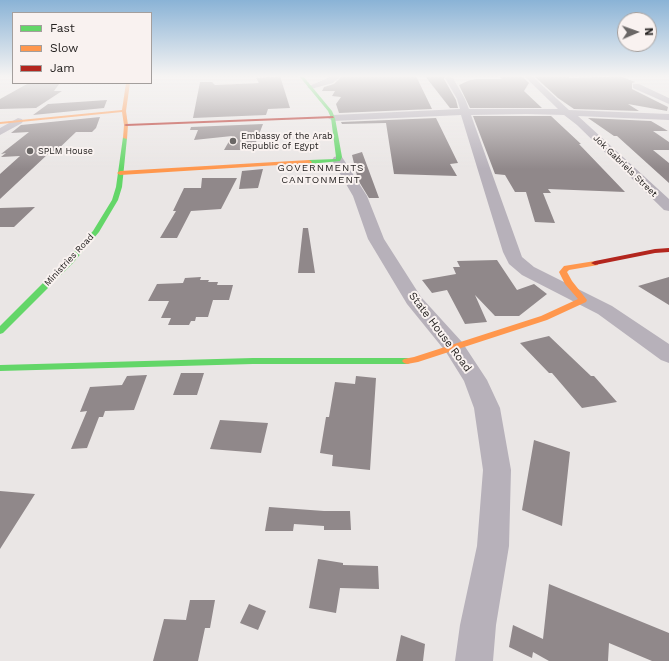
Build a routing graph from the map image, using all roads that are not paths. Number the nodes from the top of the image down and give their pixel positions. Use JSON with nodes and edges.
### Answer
{"nodes":[{"id":1,"x":125,"y":107,"type":"edge"},
{"id":2,"x":328,"y":107,"type":"edge"},
{"id":3,"x":463,"y":107,"type":"edge"},
{"id":4,"x":561,"y":107,"type":"edge"},
{"id":5,"x":124,"y":111,"type":"junction"},
{"id":6,"x":465,"y":112,"type":"junction"},
{"id":7,"x":567,"y":113,"type":"junction"},
{"id":8,"x":669,"y":117,"type":"edge"},
{"id":9,"x":333,"y":118,"type":"junction"},
{"id":10,"x":18,"y":121,"type":"junction"},
{"id":11,"x":0,"y":123,"type":"edge"},
{"id":12,"x":126,"y":125,"type":"junction"},
{"id":13,"x":0,"y":132,"type":"edge"},
{"id":14,"x":338,"y":160,"type":"junction"},
{"id":15,"x":120,"y":172,"type":"junction"},
{"id":16,"x":669,"y":207,"type":"edge"},
{"id":17,"x":669,"y":250,"type":"edge"},
{"id":18,"x":583,"y":300,"type":"junction"},
{"id":19,"x":0,"y":331,"type":"edge"},
{"id":20,"x":454,"y":347,"type":"junction"},
{"id":21,"x":669,"y":356,"type":"edge"},
{"id":22,"x":0,"y":368,"type":"edge"},
{"id":23,"x":474,"y":661,"type":"edge"}],
"edges":[{"from":1,"to":5,"type":"main road","name":"Ministries Road"},
{"from":2,"to":9,"type":"main road","name":"State House Road"},
{"from":3,"to":6,"type":"street"},
{"from":4,"to":7,"type":"street","name":"Jok Gabriels Street"},
{"from":5,"to":10,"type":"main road"},
{"from":5,"to":12,"type":"main road","name":"Ministries Road"},
{"from":6,"to":7,"type":"street"},
{"from":6,"to":9,"type":"street"},
{"from":6,"to":18,"type":"street"},
{"from":7,"to":8,"type":"street"},
{"from":7,"to":16,"type":"street","name":"Jok Gabriels Street"},
{"from":9,"to":12,"type":"main road"},
{"from":9,"to":14,"type":"main road","name":"State House Road"},
{"from":10,"to":11,"type":"main road"},
{"from":10,"to":13,"type":"street"},
{"from":12,"to":15,"type":"main road","name":"Ministries Road"},
{"from":14,"to":15,"type":"main road"},
{"from":14,"to":20,"type":"street","name":"State House Road"},
{"from":15,"to":19,"type":"main road","name":"Ministries Road"},
{"from":17,"to":18,"type":"main road"},
{"from":18,"to":20,"type":"main road"},
{"from":18,"to":21,"type":"street"},
{"from":20,"to":22,"type":"main road"},
{"from":20,"to":23,"type":"street","name":"State House Road"}]}
